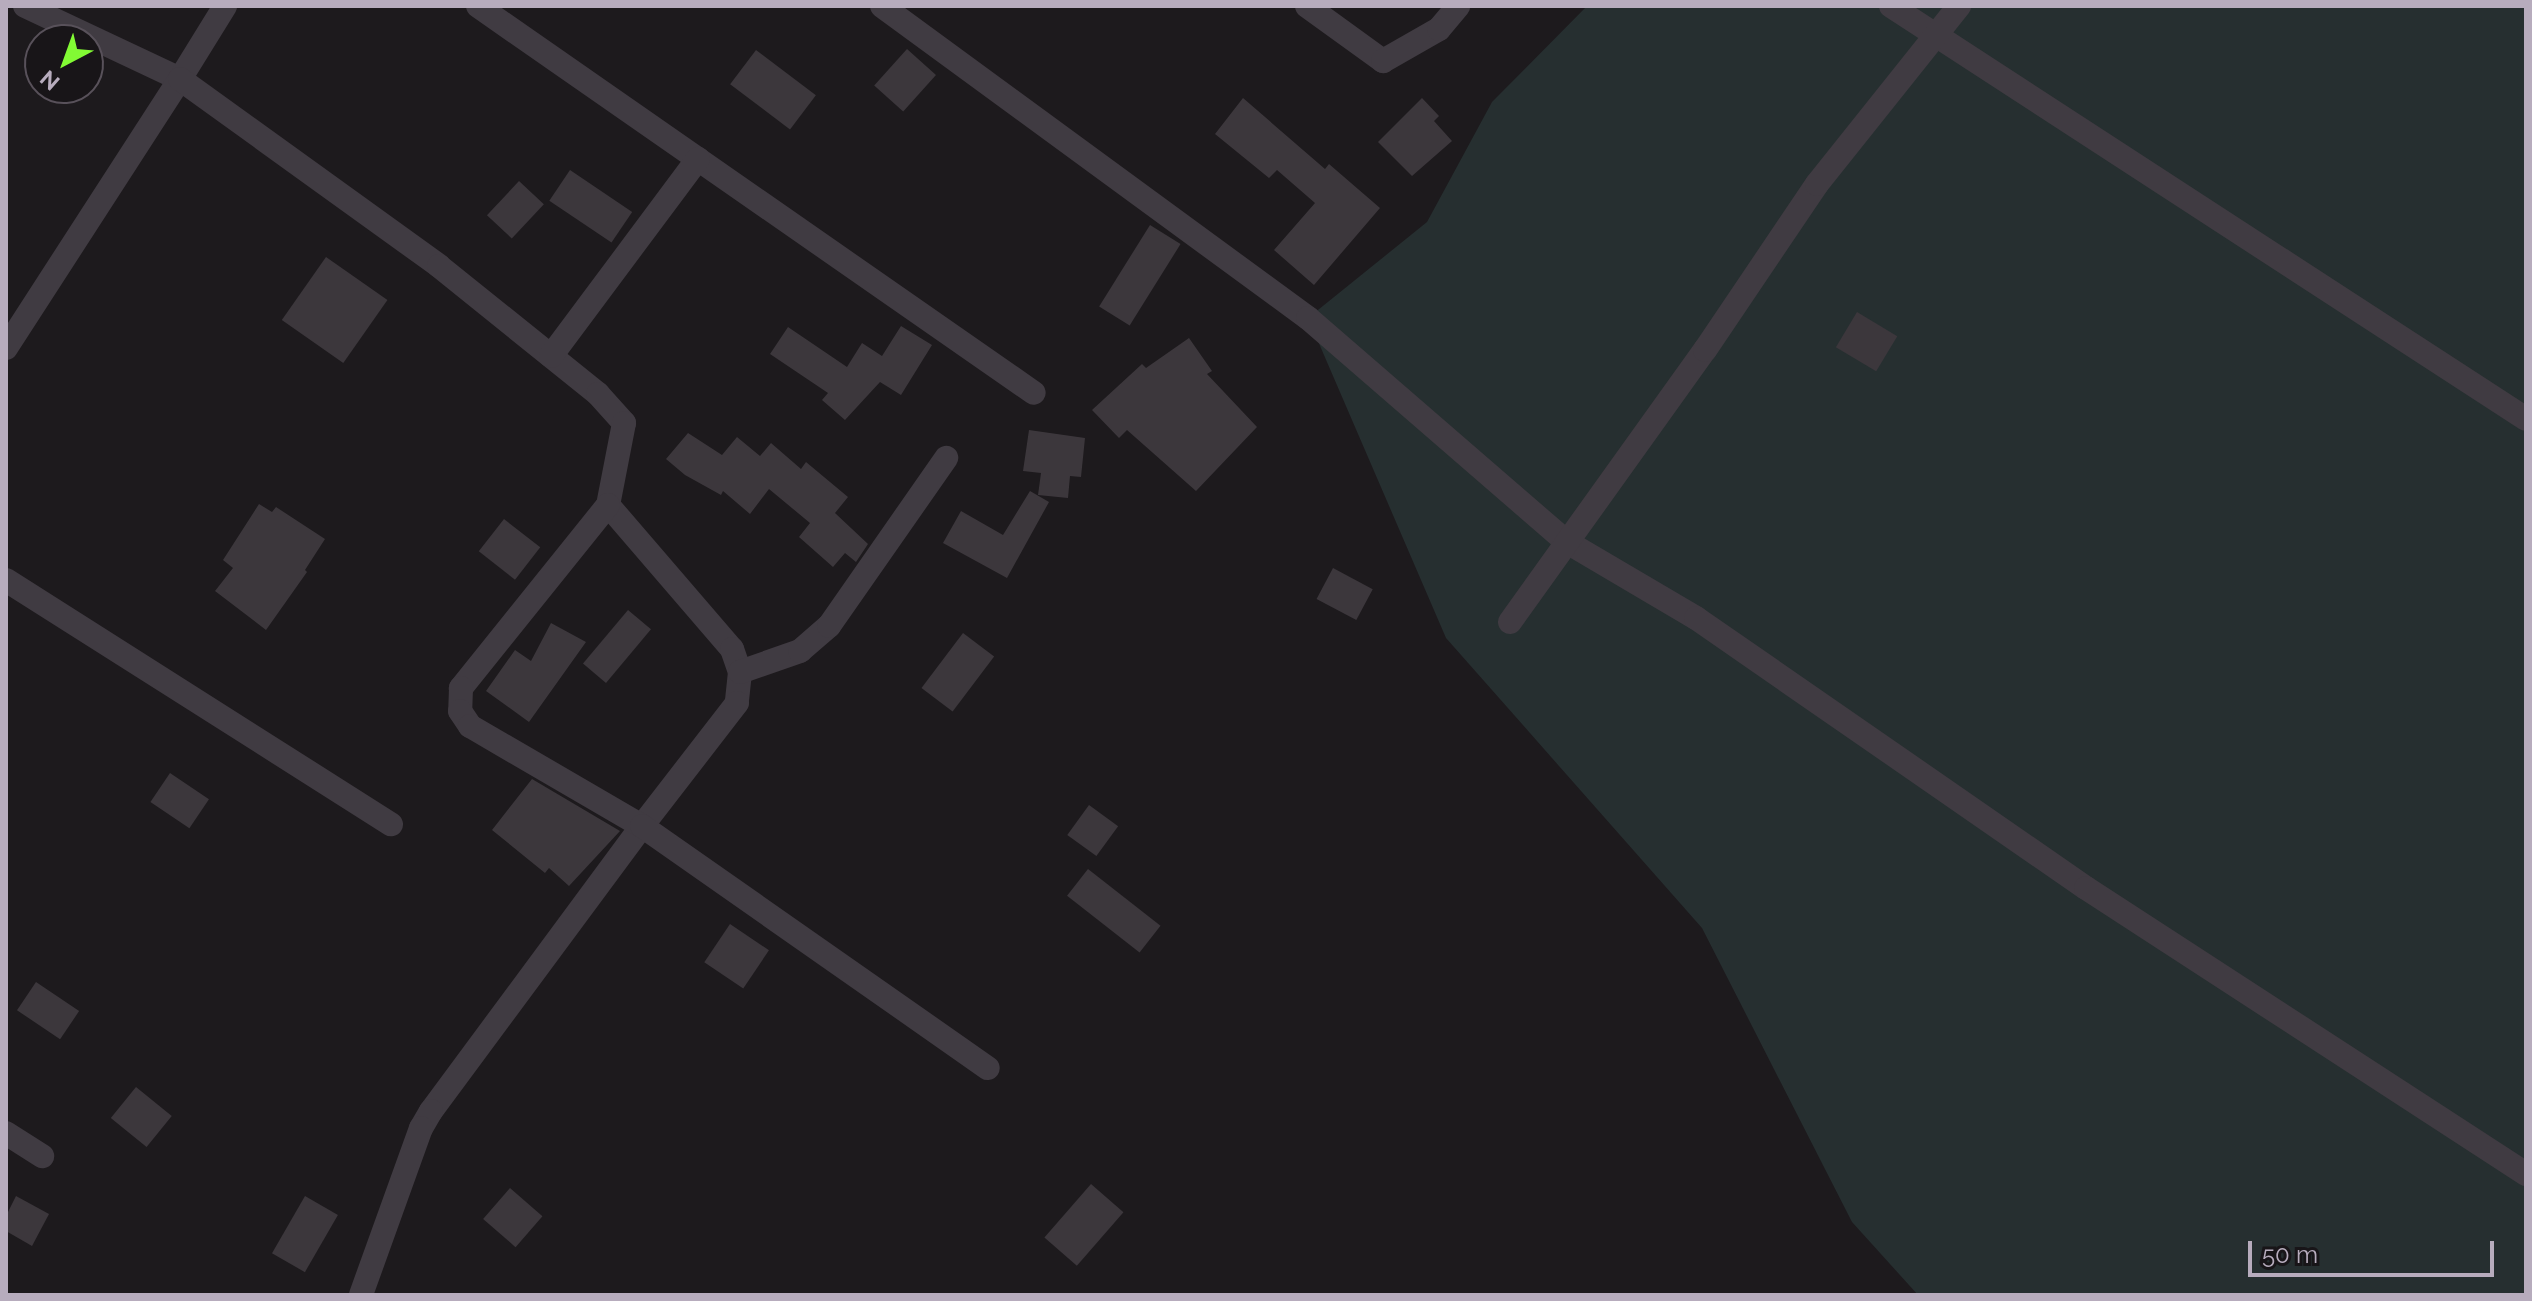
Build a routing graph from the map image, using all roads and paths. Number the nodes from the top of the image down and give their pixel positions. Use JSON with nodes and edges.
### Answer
{"nodes":[{"id":1,"x":25,"y":6,"type":"edge"},
{"id":2,"x":225,"y":6,"type":"edge"},
{"id":3,"x":478,"y":6,"type":"edge"},
{"id":4,"x":882,"y":6,"type":"edge"},
{"id":5,"x":1307,"y":6,"type":"edge"},
{"id":6,"x":1458,"y":6,"type":"edge"},
{"id":7,"x":1891,"y":6,"type":"edge"},
{"id":8,"x":1959,"y":6,"type":"edge"},
{"id":9,"x":1937,"y":35,"type":"junction"},
{"id":10,"x":180,"y":79,"type":"junction"},
{"id":11,"x":698,"y":159,"type":"junction"},
{"id":12,"x":6,"y":348,"type":"edge"},
{"id":13,"x":551,"y":356,"type":"junction"},
{"id":14,"x":1034,"y":393,"type":"dead end"},
{"id":15,"x":2526,"y":419,"type":"edge"},
{"id":16,"x":946,"y":458,"type":"dead end"},
{"id":17,"x":608,"y":505,"type":"junction"},
{"id":18,"x":1567,"y":542,"type":"junction"},
{"id":19,"x":6,"y":580,"type":"edge"},
{"id":20,"x":1510,"y":622,"type":"dead end"},
{"id":21,"x":740,"y":672,"type":"junction"},
{"id":22,"x":391,"y":824,"type":"dead end"},
{"id":23,"x":642,"y":826,"type":"junction"},
{"id":24,"x":988,"y":1068,"type":"dead end"},
{"id":25,"x":6,"y":1133,"type":"edge"},
{"id":26,"x":42,"y":1156,"type":"dead end"},
{"id":27,"x":2526,"y":1174,"type":"edge"},
{"id":28,"x":361,"y":1295,"type":"edge"}],
"edges":[{"from":1,"to":10,"type":"street"},
{"from":2,"to":10,"type":"street"},
{"from":3,"to":11,"type":"street"},
{"from":4,"to":18,"type":"street"},
{"from":5,"to":6,"type":"street"},
{"from":7,"to":9,"type":"street"},
{"from":8,"to":9,"type":"street"},
{"from":9,"to":15,"type":"street"},
{"from":9,"to":18,"type":"street"},
{"from":10,"to":12,"type":"street"},
{"from":10,"to":13,"type":"street"},
{"from":11,"to":13,"type":"street"},
{"from":11,"to":14,"type":"street"},
{"from":13,"to":17,"type":"street"},
{"from":16,"to":21,"type":"street"},
{"from":17,"to":21,"type":"street"},
{"from":17,"to":23,"type":"street"},
{"from":18,"to":20,"type":"street"},
{"from":18,"to":27,"type":"street"},
{"from":19,"to":22,"type":"street"},
{"from":21,"to":23,"type":"street"},
{"from":23,"to":24,"type":"street"},
{"from":23,"to":28,"type":"street"},
{"from":25,"to":26,"type":"street"}]}
